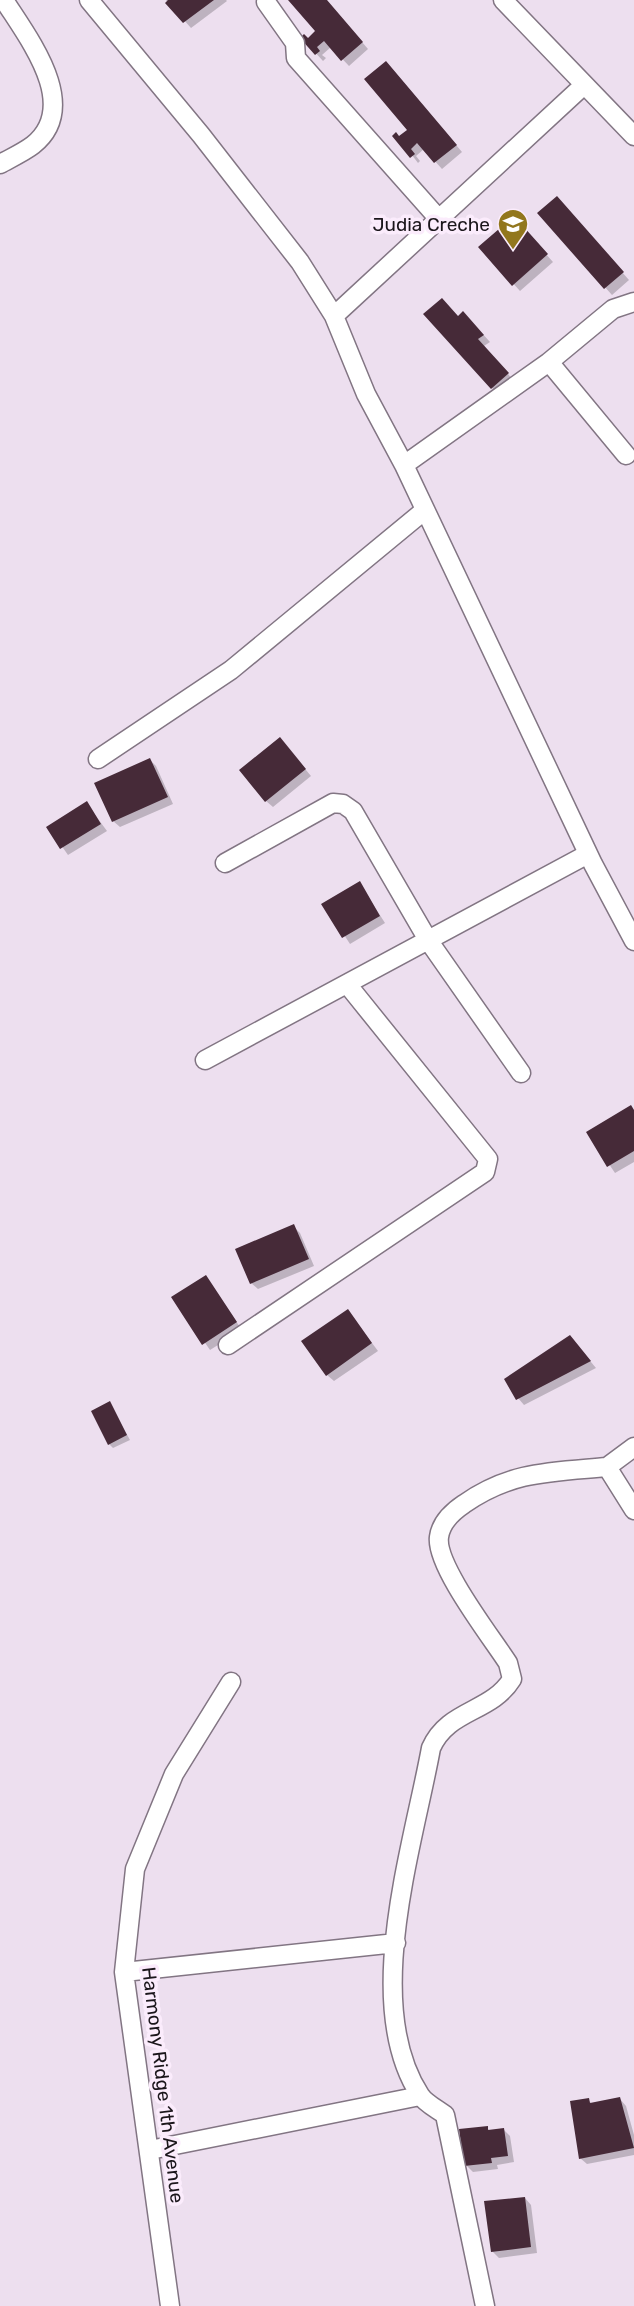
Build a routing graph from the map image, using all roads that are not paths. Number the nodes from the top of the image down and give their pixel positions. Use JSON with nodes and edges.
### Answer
{"nodes":[{"id":1,"x":4,"y":0,"type":"edge"},
{"id":2,"x":89,"y":0,"type":"edge"},
{"id":3,"x":503,"y":0,"type":"edge"},
{"id":4,"x":266,"y":2,"type":"edge"},
{"id":5,"x":584,"y":85,"type":"junction"},
{"id":6,"x":634,"y":136,"type":"edge"},
{"id":7,"x":0,"y":164,"type":"edge"},
{"id":8,"x":438,"y":218,"type":"junction"},
{"id":9,"x":634,"y":302,"type":"edge"},
{"id":10,"x":334,"y":316,"type":"junction"},
{"id":11,"x":549,"y":362,"type":"junction"},
{"id":12,"x":626,"y":455,"type":"dead end"},
{"id":13,"x":404,"y":465,"type":"junction"},
{"id":14,"x":425,"y":510,"type":"junction"},
{"id":15,"x":98,"y":760,"type":"dead end"},
{"id":16,"x":588,"y":854,"type":"junction"},
{"id":17,"x":225,"y":863,"type":"dead end"},
{"id":18,"x":632,"y":931,"type":"edge"},
{"id":19,"x":428,"y":940,"type":"junction"},
{"id":20,"x":347,"y":984,"type":"junction"},
{"id":21,"x":205,"y":1060,"type":"dead end"},
{"id":22,"x":521,"y":1073,"type":"dead end"},
{"id":23,"x":228,"y":1346,"type":"dead end"},
{"id":24,"x":634,"y":1447,"type":"edge"},
{"id":25,"x":607,"y":1467,"type":"junction"},
{"id":26,"x":634,"y":1510,"type":"edge"},
{"id":27,"x":231,"y":1682,"type":"dead end"},
{"id":28,"x":396,"y":1943,"type":"junction"},
{"id":29,"x":124,"y":1972,"type":"junction"},
{"id":30,"x":420,"y":2096,"type":"junction"},
{"id":31,"x":150,"y":2150,"type":"junction"},
{"id":32,"x":170,"y":2306,"type":"edge"},
{"id":33,"x":485,"y":2306,"type":"edge"}],
"edges":[{"from":1,"to":7,"type":"street"},
{"from":2,"to":10,"type":"street"},
{"from":3,"to":5,"type":"street"},
{"from":4,"to":8,"type":"street"},
{"from":5,"to":6,"type":"street"},
{"from":5,"to":8,"type":"street"},
{"from":8,"to":10,"type":"street"},
{"from":9,"to":11,"type":"street"},
{"from":10,"to":13,"type":"street"},
{"from":11,"to":12,"type":"street"},
{"from":11,"to":13,"type":"street"},
{"from":13,"to":14,"type":"street"},
{"from":14,"to":15,"type":"street"},
{"from":14,"to":16,"type":"street"},
{"from":16,"to":18,"type":"street"},
{"from":16,"to":19,"type":"street"},
{"from":17,"to":19,"type":"street"},
{"from":19,"to":20,"type":"street"},
{"from":19,"to":22,"type":"street"},
{"from":20,"to":21,"type":"street"},
{"from":20,"to":23,"type":"street"},
{"from":24,"to":25,"type":"street"},
{"from":25,"to":26,"type":"street"},
{"from":25,"to":28,"type":"street"},
{"from":27,"to":29,"type":"street","name":"Harmony Ridge 1th Avenue"},
{"from":28,"to":29,"type":"street"},
{"from":28,"to":30,"type":"street"},
{"from":29,"to":31,"type":"street","name":"Harmony Ridge 1th Avenue"},
{"from":30,"to":31,"type":"street"},
{"from":30,"to":33,"type":"street"},
{"from":31,"to":32,"type":"street","name":"Harmony Ridge 1th Avenue"}]}
